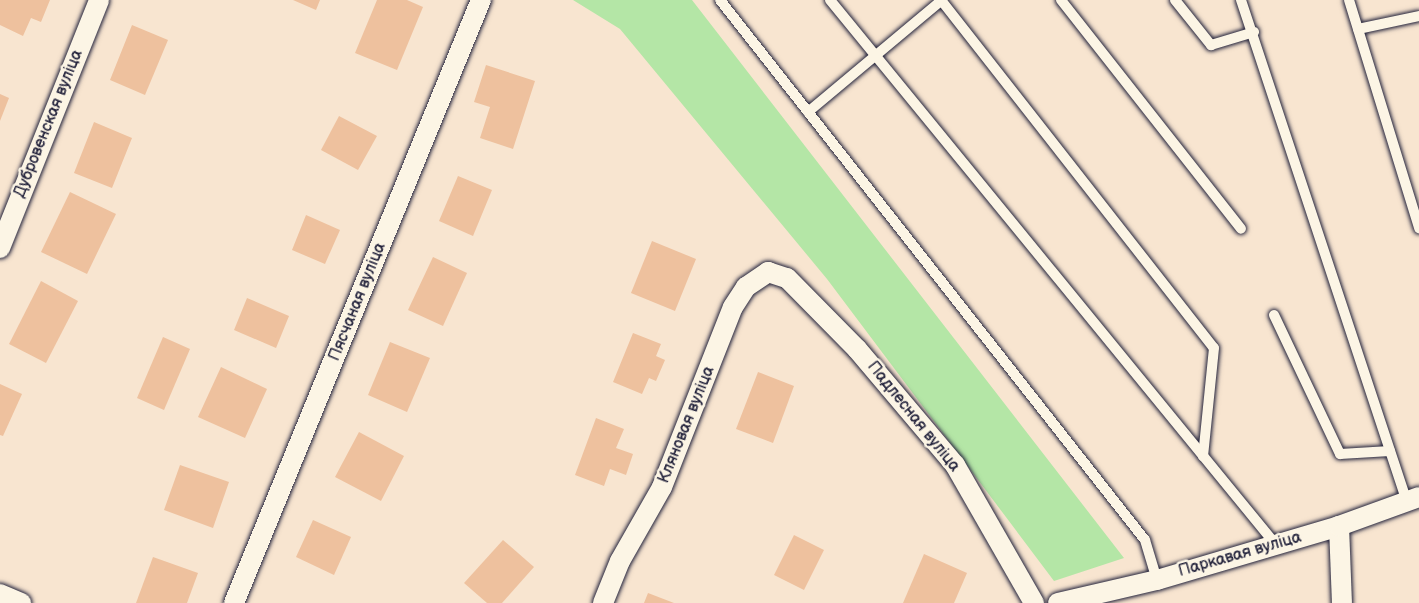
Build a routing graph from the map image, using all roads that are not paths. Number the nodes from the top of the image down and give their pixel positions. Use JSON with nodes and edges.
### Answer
{"nodes":[{"id":1,"x":99,"y":0,"type":"edge"},
{"id":2,"x":481,"y":0,"type":"edge"},
{"id":3,"x":720,"y":0,"type":"edge"},
{"id":4,"x":830,"y":0,"type":"edge"},
{"id":5,"x":942,"y":0,"type":"edge"},
{"id":6,"x":1061,"y":0,"type":"edge"},
{"id":7,"x":1175,"y":0,"type":"edge"},
{"id":8,"x":1241,"y":0,"type":"edge"},
{"id":9,"x":1349,"y":0,"type":"edge"},
{"id":10,"x":1419,"y":16,"type":"edge"},
{"id":11,"x":1358,"y":29,"type":"junction"},
{"id":12,"x":1254,"y":32,"type":"junction"},
{"id":13,"x":876,"y":56,"type":"junction"},
{"id":14,"x":808,"y":112,"type":"junction"},
{"id":15,"x":1419,"y":228,"type":"edge"},
{"id":16,"x":1241,"y":229,"type":"dead end"},
{"id":17,"x":0,"y":248,"type":"edge"},
{"id":18,"x":787,"y":278,"type":"joint"},
{"id":19,"x":1274,"y":315,"type":"dead end"},
{"id":20,"x":1390,"y":450,"type":"junction"},
{"id":21,"x":1203,"y":456,"type":"junction"},
{"id":22,"x":1413,"y":500,"type":"edge"},
{"id":23,"x":1339,"y":526,"type":"junction"},
{"id":24,"x":1276,"y":545,"type":"junction"},
{"id":25,"x":1157,"y":580,"type":"junction"},
{"id":26,"x":0,"y":594,"type":"edge"},
{"id":27,"x":21,"y":603,"type":"edge"},
{"id":28,"x":234,"y":603,"type":"edge"},
{"id":29,"x":603,"y":603,"type":"edge"},
{"id":30,"x":1034,"y":603,"type":"edge"},
{"id":31,"x":1059,"y":603,"type":"edge"},
{"id":32,"x":1342,"y":603,"type":"edge"}],
"edges":[{"from":1,"to":17,"type":"street","name":"Дубровенская вуліца"},
{"from":2,"to":28,"type":"street","name":"Пясчаная вуліца"},
{"from":3,"to":14,"type":"lane"},
{"from":4,"to":13,"type":"lane"},
{"from":5,"to":13,"type":"lane"},
{"from":5,"to":21,"type":"lane"},
{"from":6,"to":16,"type":"lane"},
{"from":7,"to":12,"type":"lane"},
{"from":8,"to":12,"type":"lane"},
{"from":9,"to":11,"type":"lane"},
{"from":10,"to":11,"type":"lane"},
{"from":11,"to":15,"type":"lane"},
{"from":12,"to":20,"type":"lane"},
{"from":13,"to":14,"type":"lane"},
{"from":13,"to":21,"type":"lane"},
{"from":14,"to":25,"type":"lane"},
{"from":18,"to":29,"type":"street","name":"Кляновая вуліца"},
{"from":18,"to":30,"type":"street","name":"Падлесная вуліца"},
{"from":19,"to":20,"type":"lane"},
{"from":20,"to":22,"type":"lane"},
{"from":21,"to":24,"type":"lane"},
{"from":22,"to":23,"type":"street","name":"Паркавая вуліца"},
{"from":23,"to":24,"type":"street","name":"Паркавая вуліца"},
{"from":23,"to":32,"type":"street"},
{"from":24,"to":25,"type":"street","name":"Паркавая вуліца"},
{"from":25,"to":31,"type":"street","name":"Паркавая вуліца"},
{"from":26,"to":27,"type":"street"}]}
